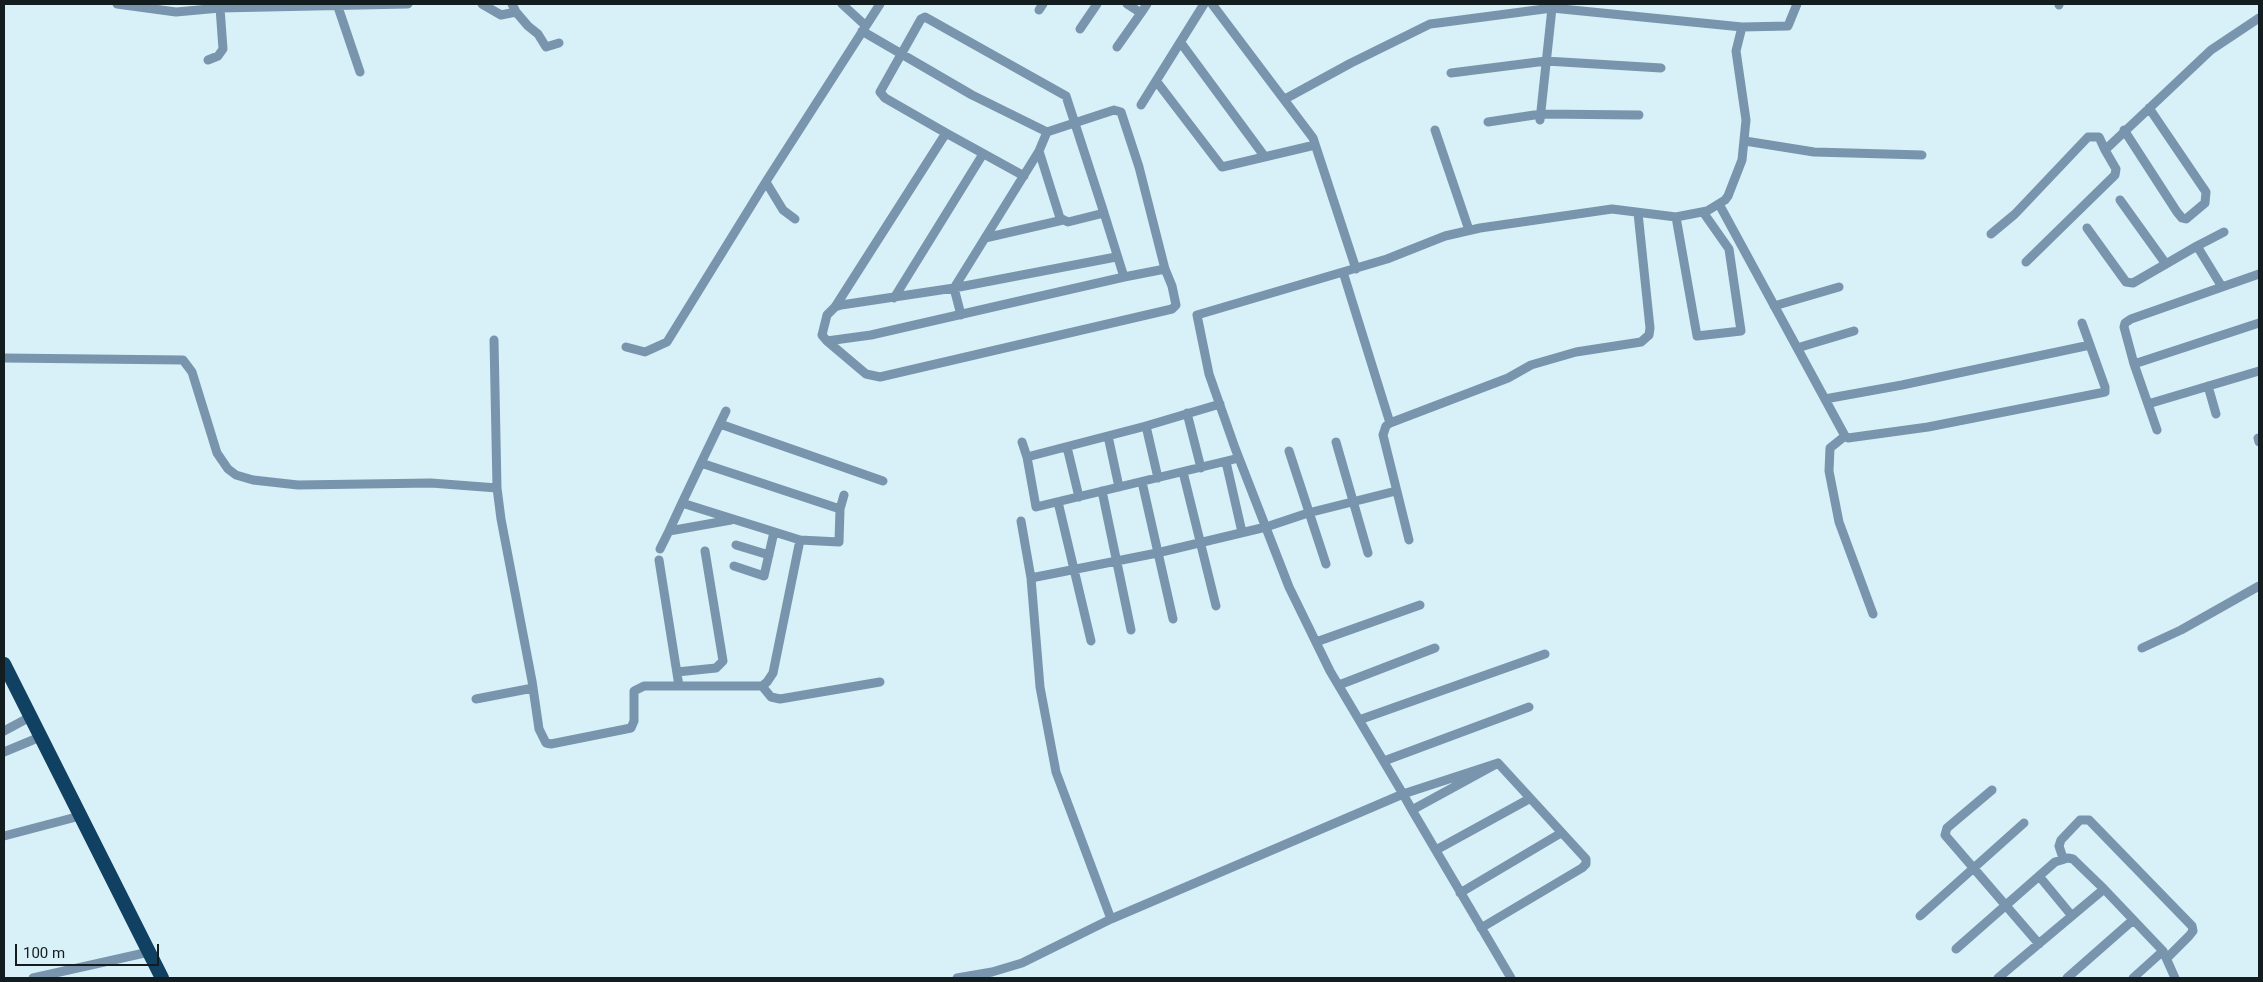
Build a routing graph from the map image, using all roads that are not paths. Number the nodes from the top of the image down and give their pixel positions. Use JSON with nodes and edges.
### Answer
{"nodes":[{"id":1,"x":117,"y":4,"type":"edge"},
{"id":2,"x":408,"y":4,"type":"edge"},
{"id":3,"x":482,"y":4,"type":"edge"},
{"id":4,"x":842,"y":4,"type":"edge"},
{"id":5,"x":880,"y":4,"type":"edge"},
{"id":6,"x":1097,"y":4,"type":"edge"},
{"id":7,"x":1127,"y":4,"type":"edge"},
{"id":8,"x":1147,"y":4,"type":"edge"},
{"id":9,"x":1204,"y":4,"type":"edge"},
{"id":10,"x":1212,"y":4,"type":"edge"},
{"id":11,"x":1797,"y":4,"type":"edge"},
{"id":12,"x":1551,"y":6,"type":"edge"},
{"id":13,"x":338,"y":7,"type":"junction"},
{"id":14,"x":220,"y":8,"type":"junction"},
{"id":15,"x":514,"y":8,"type":"edge"},
{"id":16,"x":1141,"y":12,"type":"junction"},
{"id":17,"x":2259,"y":18,"type":"edge"},
{"id":18,"x":1742,"y":27,"type":"junction"},
{"id":19,"x":864,"y":28,"type":"junction"},
{"id":20,"x":1080,"y":29,"type":"dead end"},
{"id":21,"x":559,"y":43,"type":"dead end"},
{"id":22,"x":1181,"y":43,"type":"junction"},
{"id":23,"x":1117,"y":47,"type":"dead end"},
{"id":24,"x":901,"y":54,"type":"junction"},
{"id":25,"x":208,"y":60,"type":"dead end"},
{"id":26,"x":1546,"y":61,"type":"junction"},
{"id":27,"x":1661,"y":68,"type":"dead end"},
{"id":28,"x":360,"y":72,"type":"dead end"},
{"id":29,"x":1451,"y":73,"type":"dead end"},
{"id":30,"x":1156,"y":82,"type":"junction"},
{"id":31,"x":1285,"y":99,"type":"junction"},
{"id":32,"x":1142,"y":105,"type":"dead end"},
{"id":33,"x":2149,"y":108,"type":"junction"},
{"id":34,"x":1639,"y":115,"type":"dead end"},
{"id":35,"x":1541,"y":117,"type":"junction"},
{"id":36,"x":1488,"y":122,"type":"dead end"},
{"id":37,"x":1074,"y":124,"type":"junction"},
{"id":38,"x":1435,"y":130,"type":"dead end"},
{"id":39,"x":2124,"y":130,"type":"junction"},
{"id":40,"x":1047,"y":132,"type":"junction"},
{"id":41,"x":946,"y":133,"type":"junction"},
{"id":42,"x":1745,"y":141,"type":"junction"},
{"id":43,"x":1315,"y":145,"type":"junction"},
{"id":44,"x":2105,"y":150,"type":"junction"},
{"id":45,"x":1040,"y":151,"type":"junction"},
{"id":46,"x":983,"y":154,"type":"junction"},
{"id":47,"x":1922,"y":155,"type":"dead end"},
{"id":48,"x":1265,"y":157,"type":"junction"},
{"id":49,"x":1024,"y":176,"type":"junction"},
{"id":50,"x":766,"y":182,"type":"junction"},
{"id":51,"x":2120,"y":200,"type":"dead end"},
{"id":52,"x":1719,"y":204,"type":"junction"},
{"id":53,"x":1638,"y":212,"type":"junction"},
{"id":54,"x":1703,"y":212,"type":"junction"},
{"id":55,"x":1104,"y":213,"type":"junction"},
{"id":56,"x":1676,"y":217,"type":"junction"},
{"id":57,"x":794,"y":219,"type":"dead end"},
{"id":58,"x":1063,"y":220,"type":"junction"},
{"id":59,"x":2087,"y":228,"type":"dead end"},
{"id":60,"x":1469,"y":230,"type":"junction"},
{"id":61,"x":2224,"y":232,"type":"dead end"},
{"id":62,"x":1991,"y":234,"type":"dead end"},
{"id":63,"x":985,"y":238,"type":"junction"},
{"id":64,"x":2197,"y":246,"type":"junction"},
{"id":65,"x":1116,"y":257,"type":"junction"},
{"id":66,"x":2026,"y":262,"type":"dead end"},
{"id":67,"x":2166,"y":264,"type":"junction"},
{"id":68,"x":1356,"y":268,"type":"junction"},
{"id":69,"x":1165,"y":269,"type":"junction"},
{"id":70,"x":1343,"y":272,"type":"junction"},
{"id":71,"x":2259,"y":274,"type":"edge"},
{"id":72,"x":1124,"y":277,"type":"junction"},
{"id":73,"x":1840,"y":287,"type":"dead end"},
{"id":74,"x":2222,"y":287,"type":"junction"},
{"id":75,"x":954,"y":288,"type":"junction"},
{"id":76,"x":894,"y":298,"type":"junction"},
{"id":77,"x":1774,"y":306,"type":"junction"},
{"id":78,"x":835,"y":307,"type":"junction"},
{"id":79,"x":961,"y":315,"type":"junction"},
{"id":80,"x":2082,"y":323,"type":"dead end"},
{"id":81,"x":2259,"y":324,"type":"edge"},
{"id":82,"x":1854,"y":331,"type":"dead end"},
{"id":83,"x":494,"y":340,"type":"dead end"},
{"id":84,"x":827,"y":341,"type":"junction"},
{"id":85,"x":2090,"y":345,"type":"junction"},
{"id":86,"x":626,"y":347,"type":"dead end"},
{"id":87,"x":1797,"y":348,"type":"junction"},
{"id":88,"x":4,"y":358,"type":"edge"},
{"id":89,"x":2134,"y":364,"type":"junction"},
{"id":90,"x":2259,"y":371,"type":"edge"},
{"id":91,"x":2208,"y":386,"type":"junction"},
{"id":92,"x":1825,"y":399,"type":"junction"},
{"id":93,"x":1220,"y":404,"type":"junction"},
{"id":94,"x":2148,"y":404,"type":"junction"},
{"id":95,"x":726,"y":411,"type":"dead end"},
{"id":96,"x":1187,"y":413,"type":"junction"},
{"id":97,"x":2216,"y":414,"type":"dead end"},
{"id":98,"x":1390,"y":423,"type":"junction"},
{"id":99,"x":720,"y":424,"type":"junction"},
{"id":100,"x":1146,"y":426,"type":"junction"},
{"id":101,"x":2157,"y":430,"type":"dead end"},
{"id":102,"x":1108,"y":436,"type":"junction"},
{"id":103,"x":1845,"y":436,"type":"junction"},
{"id":104,"x":1022,"y":442,"type":"dead end"},
{"id":105,"x":1336,"y":442,"type":"dead end"},
{"id":106,"x":1067,"y":448,"type":"junction"},
{"id":107,"x":1289,"y":451,"type":"dead end"},
{"id":108,"x":1027,"y":457,"type":"junction"},
{"id":109,"x":1239,"y":458,"type":"junction"},
{"id":110,"x":1226,"y":462,"type":"junction"},
{"id":111,"x":701,"y":463,"type":"junction"},
{"id":112,"x":1201,"y":468,"type":"junction"},
{"id":113,"x":1183,"y":472,"type":"junction"},
{"id":114,"x":1158,"y":478,"type":"junction"},
{"id":115,"x":883,"y":482,"type":"dead end"},
{"id":116,"x":1142,"y":482,"type":"junction"},
{"id":117,"x":1119,"y":487,"type":"junction"},
{"id":118,"x":497,"y":488,"type":"junction"},
{"id":119,"x":1102,"y":491,"type":"junction"},
{"id":120,"x":1396,"y":491,"type":"junction"},
{"id":121,"x":844,"y":495,"type":"dead end"},
{"id":122,"x":1079,"y":497,"type":"junction"},
{"id":123,"x":1353,"y":501,"type":"junction"},
{"id":124,"x":1058,"y":502,"type":"junction"},
{"id":125,"x":682,"y":503,"type":"junction"},
{"id":126,"x":840,"y":509,"type":"junction"},
{"id":127,"x":1308,"y":513,"type":"junction"},
{"id":128,"x":734,"y":519,"type":"junction"},
{"id":129,"x":1021,"y":521,"type":"dead end"},
{"id":130,"x":1266,"y":527,"type":"junction"},
{"id":131,"x":669,"y":531,"type":"junction"},
{"id":132,"x":774,"y":532,"type":"junction"},
{"id":133,"x":1242,"y":532,"type":"junction"},
{"id":134,"x":800,"y":540,"type":"junction"},
{"id":135,"x":1409,"y":540,"type":"dead end"},
{"id":136,"x":1201,"y":542,"type":"junction"},
{"id":137,"x":736,"y":545,"type":"dead end"},
{"id":138,"x":660,"y":549,"type":"dead end"},
{"id":139,"x":705,"y":550,"type":"dead end"},
{"id":140,"x":1157,"y":553,"type":"junction"},
{"id":141,"x":1368,"y":553,"type":"dead end"},
{"id":142,"x":769,"y":555,"type":"junction"},
{"id":143,"x":659,"y":560,"type":"dead end"},
{"id":144,"x":1116,"y":560,"type":"junction"},
{"id":145,"x":1326,"y":564,"type":"dead end"},
{"id":146,"x":734,"y":566,"type":"dead end"},
{"id":147,"x":1075,"y":568,"type":"junction"},
{"id":148,"x":1031,"y":578,"type":"junction"},
{"id":149,"x":2259,"y":586,"type":"edge"},
{"id":150,"x":1420,"y":605,"type":"dead end"},
{"id":151,"x":1216,"y":606,"type":"dead end"},
{"id":152,"x":1872,"y":614,"type":"dead end"},
{"id":153,"x":1173,"y":619,"type":"dead end"},
{"id":154,"x":1131,"y":630,"type":"dead end"},
{"id":155,"x":1091,"y":641,"type":"dead end"},
{"id":156,"x":1316,"y":642,"type":"junction"},
{"id":157,"x":1435,"y":648,"type":"dead end"},
{"id":158,"x":2142,"y":648,"type":"dead end"},
{"id":159,"x":1545,"y":654,"type":"dead end"},
{"id":160,"x":4,"y":664,"type":"edge"},
{"id":161,"x":677,"y":672,"type":"junction"},
{"id":162,"x":880,"y":682,"type":"dead end"},
{"id":163,"x":1338,"y":685,"type":"junction"},
{"id":164,"x":679,"y":686,"type":"junction"},
{"id":165,"x":762,"y":686,"type":"junction"},
{"id":166,"x":533,"y":688,"type":"junction"},
{"id":167,"x":476,"y":699,"type":"dead end"},
{"id":168,"x":1529,"y":707,"type":"dead end"},
{"id":169,"x":30,"y":717,"type":"junction"},
{"id":170,"x":1359,"y":720,"type":"junction"},
{"id":171,"x":4,"y":731,"type":"edge"},
{"id":172,"x":40,"y":737,"type":"junction"},
{"id":173,"x":4,"y":752,"type":"edge"},
{"id":174,"x":1384,"y":761,"type":"junction"},
{"id":175,"x":1498,"y":763,"type":"junction"},
{"id":176,"x":1992,"y":790,"type":"dead end"},
{"id":177,"x":1403,"y":794,"type":"junction"},
{"id":178,"x":1528,"y":799,"type":"junction"},
{"id":179,"x":1412,"y":810,"type":"junction"},
{"id":180,"x":80,"y":816,"type":"junction"},
{"id":181,"x":2024,"y":823,"type":"dead end"},
{"id":182,"x":1561,"y":833,"type":"junction"},
{"id":183,"x":4,"y":836,"type":"edge"},
{"id":184,"x":1436,"y":850,"type":"junction"},
{"id":185,"x":2063,"y":858,"type":"junction"},
{"id":186,"x":1974,"y":868,"type":"junction"},
{"id":187,"x":2039,"y":876,"type":"junction"},
{"id":188,"x":2104,"y":889,"type":"junction"},
{"id":189,"x":1460,"y":893,"type":"junction"},
{"id":190,"x":2005,"y":906,"type":"junction"},
{"id":191,"x":1920,"y":916,"type":"dead end"},
{"id":192,"x":2072,"y":916,"type":"junction"},
{"id":193,"x":1111,"y":919,"type":"junction"},
{"id":194,"x":2133,"y":920,"type":"junction"},
{"id":195,"x":1481,"y":928,"type":"junction"},
{"id":196,"x":2039,"y":944,"type":"junction"},
{"id":197,"x":1956,"y":950,"type":"dead end"},
{"id":198,"x":148,"y":952,"type":"junction"},
{"id":199,"x":2165,"y":955,"type":"junction"},
{"id":200,"x":33,"y":978,"type":"edge"},
{"id":201,"x":162,"y":978,"type":"edge"},
{"id":202,"x":957,"y":978,"type":"edge"},
{"id":203,"x":1511,"y":978,"type":"edge"},
{"id":204,"x":1998,"y":978,"type":"edge"},
{"id":205,"x":2067,"y":978,"type":"edge"},
{"id":206,"x":2133,"y":978,"type":"edge"},
{"id":207,"x":2175,"y":978,"type":"edge"}],
"edges":[{"from":1,"to":14,"type":"street"},
{"from":2,"to":13,"type":"street"},
{"from":3,"to":15,"type":"street"},
{"from":4,"to":19,"type":"street"},
{"from":5,"to":19,"type":"street"},
{"from":6,"to":20,"type":"street"},
{"from":7,"to":16,"type":"street"},
{"from":8,"to":16,"type":"street"},
{"from":9,"to":22,"type":"street"},
{"from":10,"to":31,"type":"street"},
{"from":11,"to":18,"type":"street"},
{"from":12,"to":18,"type":"street"},
{"from":12,"to":26,"type":"street"},
{"from":12,"to":31,"type":"street"},
{"from":13,"to":14,"type":"street"},
{"from":13,"to":28,"type":"street"},
{"from":14,"to":25,"type":"street"},
{"from":15,"to":21,"type":"street"},
{"from":16,"to":23,"type":"street"},
{"from":17,"to":33,"type":"street"},
{"from":18,"to":42,"type":"street"},
{"from":19,"to":24,"type":"street"},
{"from":19,"to":50,"type":"street"},
{"from":22,"to":30,"type":"street"},
{"from":22,"to":48,"type":"street"},
{"from":24,"to":37,"type":"street"},
{"from":24,"to":40,"type":"street"},
{"from":24,"to":41,"type":"street"},
{"from":26,"to":27,"type":"street"},
{"from":26,"to":29,"type":"street"},
{"from":26,"to":35,"type":"street"},
{"from":30,"to":32,"type":"street"},
{"from":30,"to":48,"type":"street"},
{"from":31,"to":43,"type":"street"},
{"from":33,"to":39,"type":"street"},
{"from":33,"to":39,"type":"street"},
{"from":34,"to":35,"type":"street"},
{"from":35,"to":36,"type":"street"},
{"from":37,"to":40,"type":"street"},
{"from":37,"to":55,"type":"street"},
{"from":37,"to":69,"type":"street"},
{"from":38,"to":60,"type":"street"},
{"from":39,"to":44,"type":"street"},
{"from":40,"to":45,"type":"street"},
{"from":41,"to":46,"type":"street"},
{"from":41,"to":78,"type":"street"},
{"from":42,"to":47,"type":"street"},
{"from":42,"to":52,"type":"street"},
{"from":43,"to":48,"type":"street"},
{"from":43,"to":68,"type":"street"},
{"from":44,"to":62,"type":"street"},
{"from":44,"to":66,"type":"street"},
{"from":45,"to":49,"type":"street"},
{"from":45,"to":58,"type":"street"},
{"from":46,"to":49,"type":"street"},
{"from":46,"to":76,"type":"street"},
{"from":49,"to":63,"type":"street"},
{"from":50,"to":57,"type":"street"},
{"from":50,"to":86,"type":"street"},
{"from":51,"to":67,"type":"street"},
{"from":52,"to":54,"type":"street"},
{"from":52,"to":77,"type":"street"},
{"from":53,"to":56,"type":"street"},
{"from":53,"to":60,"type":"street"},
{"from":53,"to":98,"type":"street"},
{"from":54,"to":56,"type":"street"},
{"from":54,"to":56,"type":"street"},
{"from":55,"to":58,"type":"street"},
{"from":55,"to":65,"type":"street"},
{"from":58,"to":63,"type":"street"},
{"from":59,"to":67,"type":"street"},
{"from":60,"to":68,"type":"street"},
{"from":61,"to":64,"type":"street"},
{"from":63,"to":75,"type":"street"},
{"from":64,"to":67,"type":"street"},
{"from":64,"to":74,"type":"street"},
{"from":65,"to":72,"type":"street"},
{"from":65,"to":75,"type":"street"},
{"from":68,"to":70,"type":"street"},
{"from":69,"to":72,"type":"street"},
{"from":69,"to":84,"type":"street"},
{"from":70,"to":93,"type":"street"},
{"from":70,"to":98,"type":"street"},
{"from":71,"to":74,"type":"street"},
{"from":72,"to":79,"type":"street"},
{"from":73,"to":77,"type":"street"},
{"from":74,"to":89,"type":"street"},
{"from":75,"to":76,"type":"street"},
{"from":75,"to":79,"type":"street"},
{"from":76,"to":78,"type":"street"},
{"from":77,"to":87,"type":"street"},
{"from":78,"to":84,"type":"street"},
{"from":79,"to":84,"type":"street"},
{"from":80,"to":85,"type":"street"},
{"from":81,"to":89,"type":"street"},
{"from":82,"to":87,"type":"street"},
{"from":83,"to":118,"type":"street"},
{"from":85,"to":92,"type":"street"},
{"from":85,"to":103,"type":"street"},
{"from":87,"to":92,"type":"street"},
{"from":88,"to":118,"type":"street"},
{"from":89,"to":94,"type":"street"},
{"from":90,"to":91,"type":"street"},
{"from":91,"to":94,"type":"street"},
{"from":91,"to":97,"type":"street"},
{"from":92,"to":103,"type":"street"},
{"from":93,"to":96,"type":"street"},
{"from":93,"to":109,"type":"street"},
{"from":94,"to":101,"type":"street"},
{"from":95,"to":99,"type":"street"},
{"from":96,"to":100,"type":"street"},
{"from":96,"to":112,"type":"street"},
{"from":98,"to":120,"type":"street"},
{"from":99,"to":111,"type":"street"},
{"from":99,"to":115,"type":"street"},
{"from":100,"to":102,"type":"street"},
{"from":100,"to":114,"type":"street"},
{"from":102,"to":106,"type":"street"},
{"from":102,"to":117,"type":"street"},
{"from":103,"to":152,"type":"street"},
{"from":104,"to":108,"type":"street"},
{"from":105,"to":123,"type":"street"},
{"from":106,"to":108,"type":"street"},
{"from":106,"to":122,"type":"street"},
{"from":107,"to":127,"type":"street"},
{"from":108,"to":124,"type":"street"},
{"from":109,"to":110,"type":"street"},
{"from":109,"to":130,"type":"street"},
{"from":110,"to":112,"type":"street"},
{"from":110,"to":133,"type":"street"},
{"from":111,"to":125,"type":"street"},
{"from":111,"to":126,"type":"street"},
{"from":112,"to":113,"type":"street"},
{"from":113,"to":114,"type":"street"},
{"from":113,"to":136,"type":"street"},
{"from":114,"to":116,"type":"street"},
{"from":116,"to":117,"type":"street"},
{"from":116,"to":140,"type":"street"},
{"from":117,"to":119,"type":"street"},
{"from":118,"to":166,"type":"street"},
{"from":119,"to":122,"type":"street"},
{"from":119,"to":144,"type":"street"},
{"from":120,"to":123,"type":"street"},
{"from":120,"to":135,"type":"street"},
{"from":121,"to":126,"type":"street"},
{"from":122,"to":124,"type":"street"},
{"from":123,"to":127,"type":"street"},
{"from":123,"to":141,"type":"street"},
{"from":124,"to":147,"type":"street"},
{"from":125,"to":128,"type":"street"},
{"from":125,"to":131,"type":"street"},
{"from":126,"to":134,"type":"street"},
{"from":127,"to":130,"type":"street"},
{"from":127,"to":145,"type":"street"},
{"from":128,"to":131,"type":"street"},
{"from":128,"to":132,"type":"street"},
{"from":129,"to":148,"type":"street"},
{"from":130,"to":133,"type":"street"},
{"from":130,"to":156,"type":"street"},
{"from":131,"to":138,"type":"street"},
{"from":132,"to":134,"type":"street"},
{"from":132,"to":142,"type":"street"},
{"from":133,"to":136,"type":"street"},
{"from":134,"to":165,"type":"street"},
{"from":136,"to":140,"type":"street"},
{"from":136,"to":151,"type":"street"},
{"from":137,"to":142,"type":"street"},
{"from":139,"to":161,"type":"street"},
{"from":140,"to":144,"type":"street"},
{"from":140,"to":153,"type":"street"},
{"from":142,"to":146,"type":"street"},
{"from":143,"to":161,"type":"street"},
{"from":144,"to":147,"type":"street"},
{"from":144,"to":154,"type":"street"},
{"from":147,"to":148,"type":"street"},
{"from":147,"to":155,"type":"street"},
{"from":148,"to":193,"type":"street"},
{"from":149,"to":158,"type":"street"},
{"from":150,"to":156,"type":"street"},
{"from":156,"to":163,"type":"street"},
{"from":157,"to":163,"type":"street"},
{"from":159,"to":170,"type":"street"},
{"from":160,"to":169,"type":"highway"},
{"from":161,"to":164,"type":"street"},
{"from":162,"to":165,"type":"street"},
{"from":163,"to":170,"type":"street"},
{"from":164,"to":165,"type":"street"},
{"from":164,"to":166,"type":"street"},
{"from":166,"to":167,"type":"street"},
{"from":168,"to":174,"type":"street"},
{"from":169,"to":171,"type":"street"},
{"from":169,"to":172,"type":"highway"},
{"from":170,"to":174,"type":"street"},
{"from":172,"to":173,"type":"street"},
{"from":172,"to":180,"type":"highway"},
{"from":174,"to":177,"type":"street"},
{"from":175,"to":177,"type":"street"},
{"from":175,"to":178,"type":"street"},
{"from":175,"to":179,"type":"street"},
{"from":176,"to":186,"type":"street"},
{"from":177,"to":179,"type":"street"},
{"from":177,"to":193,"type":"street"},
{"from":178,"to":182,"type":"street"},
{"from":178,"to":184,"type":"street"},
{"from":179,"to":184,"type":"street"},
{"from":180,"to":183,"type":"street"},
{"from":180,"to":198,"type":"highway"},
{"from":181,"to":186,"type":"street"},
{"from":182,"to":189,"type":"street"},
{"from":182,"to":195,"type":"street"},
{"from":184,"to":189,"type":"street"},
{"from":185,"to":187,"type":"street"},
{"from":185,"to":188,"type":"street"},
{"from":185,"to":199,"type":"street"},
{"from":186,"to":190,"type":"street"},
{"from":186,"to":191,"type":"street"},
{"from":187,"to":190,"type":"street"},
{"from":187,"to":192,"type":"street"},
{"from":188,"to":192,"type":"street"},
{"from":188,"to":194,"type":"street"},
{"from":189,"to":195,"type":"street"},
{"from":190,"to":196,"type":"street"},
{"from":190,"to":197,"type":"street"},
{"from":192,"to":196,"type":"street"},
{"from":193,"to":202,"type":"street"},
{"from":194,"to":199,"type":"street"},
{"from":194,"to":205,"type":"street"},
{"from":195,"to":203,"type":"street"},
{"from":196,"to":204,"type":"street"},
{"from":198,"to":200,"type":"street"},
{"from":198,"to":201,"type":"highway"},
{"from":199,"to":206,"type":"street"},
{"from":199,"to":207,"type":"street"}]}
